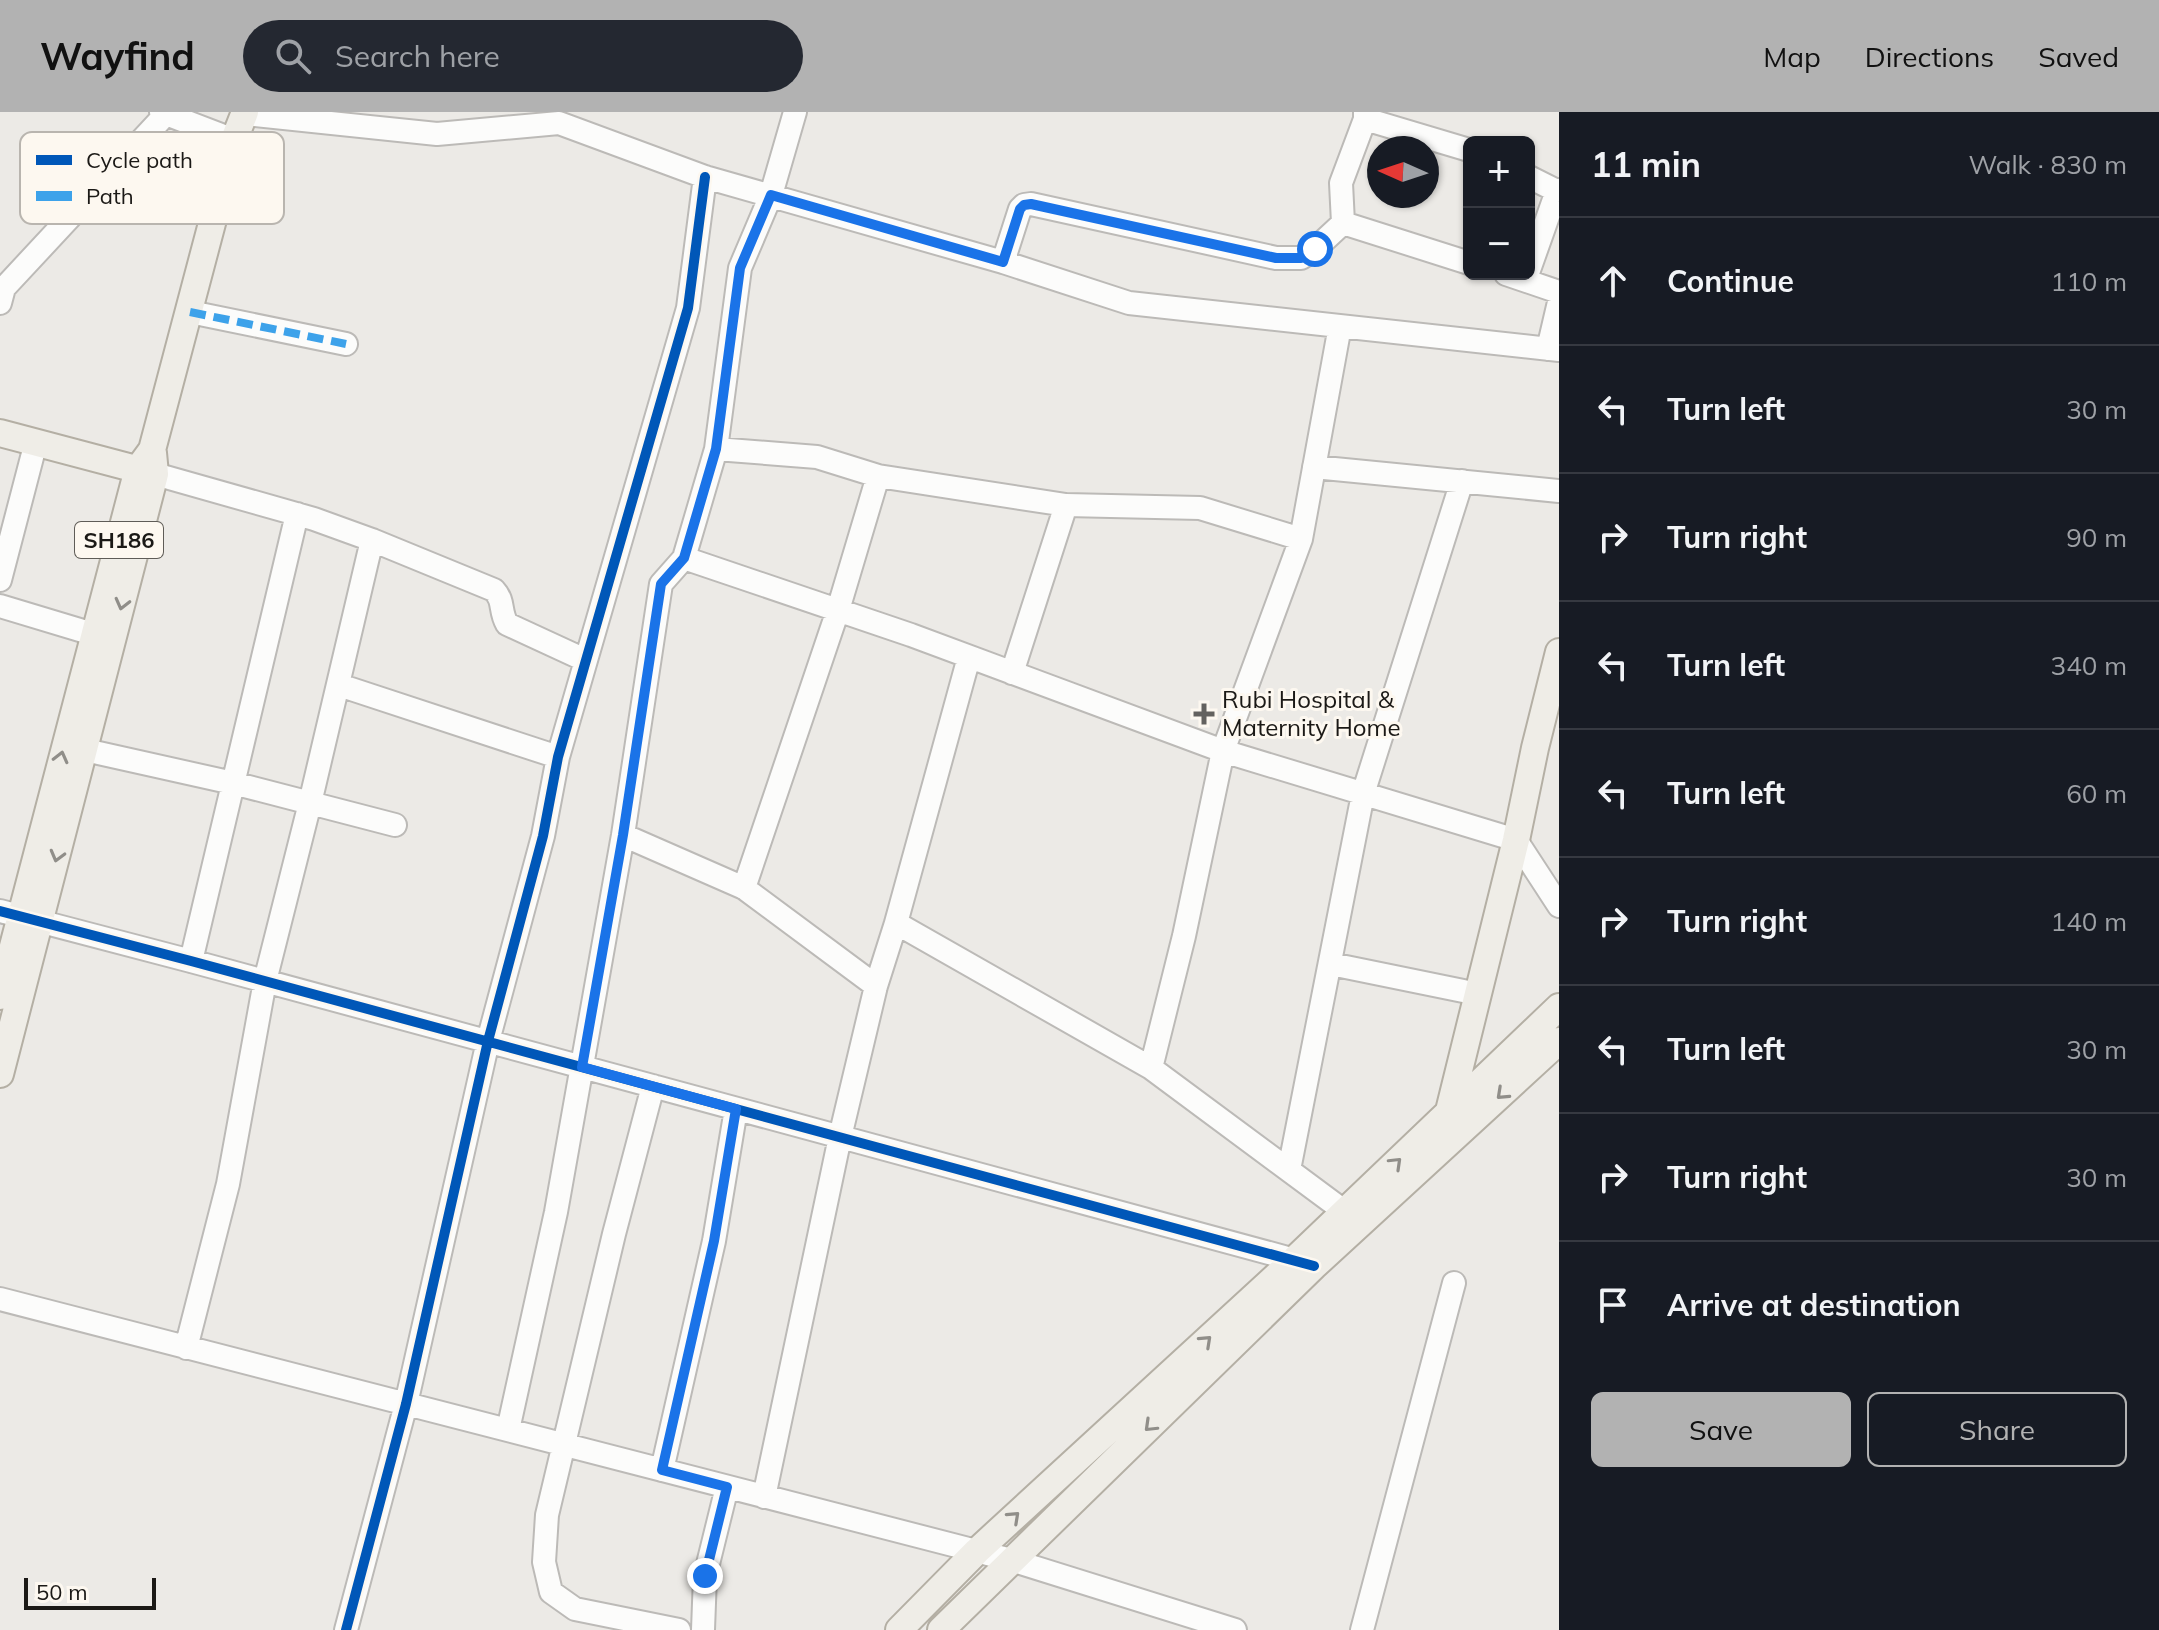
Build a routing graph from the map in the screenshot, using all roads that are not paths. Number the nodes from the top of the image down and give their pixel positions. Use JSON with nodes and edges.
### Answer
{"nodes":[{"id":1,"x":795,"y":112,"type":"edge"},
{"id":2,"x":163,"y":113,"type":"edge"},
{"id":3,"x":244,"y":113,"type":"edge"},
{"id":4,"x":1365,"y":116,"type":"edge"},
{"id":5,"x":559,"y":118,"type":"edge"},
{"id":6,"x":146,"y":132,"type":"edge"},
{"id":7,"x":213,"y":132,"type":"edge"},
{"id":8,"x":237,"y":132,"type":"edge"},
{"id":9,"x":1463,"y":148,"type":"edge"},
{"id":10,"x":705,"y":177,"type":"junction"},
{"id":11,"x":1535,"y":180,"type":"edge"},
{"id":12,"x":1558,"y":190,"type":"edge"},
{"id":13,"x":771,"y":195,"type":"junction"},
{"id":14,"x":1343,"y":223,"type":"junction"},
{"id":15,"x":62,"y":224,"type":"edge"},
{"id":16,"x":213,"y":224,"type":"edge"},
{"id":17,"x":1535,"y":244,"type":"edge"},
{"id":18,"x":1463,"y":261,"type":"edge"},
{"id":19,"x":1003,"y":262,"type":"junction"},
{"id":20,"x":1533,"y":280,"type":"edge"},
{"id":21,"x":1559,"y":292,"type":"edge"},
{"id":22,"x":1559,"y":302,"type":"edge"},
{"id":23,"x":0,"y":303,"type":"edge"},
{"id":24,"x":190,"y":312,"type":"junction"},
{"id":25,"x":1340,"y":326,"type":"junction"},
{"id":26,"x":346,"y":344,"type":"dead end"},
{"id":27,"x":1553,"y":350,"type":"edge"},
{"id":28,"x":0,"y":433,"type":"edge"},
{"id":29,"x":36,"y":442,"type":"junction"},
{"id":30,"x":716,"y":449,"type":"junction"},
{"id":31,"x":148,"y":464,"type":"junction"},
{"id":32,"x":1314,"y":467,"type":"junction"},
{"id":33,"x":878,"y":476,"type":"junction"},
{"id":34,"x":1462,"y":481,"type":"junction"},
{"id":35,"x":1559,"y":491,"type":"edge"},
{"id":36,"x":1066,"y":505,"type":"junction"},
{"id":37,"x":297,"y":514,"type":"junction"},
{"id":38,"x":1301,"y":539,"type":"junction"},
{"id":39,"x":372,"y":540,"type":"junction"},
{"id":40,"x":684,"y":558,"type":"junction"},
{"id":41,"x":0,"y":580,"type":"edge"},
{"id":42,"x":0,"y":606,"type":"edge"},
{"id":43,"x":838,"y":610,"type":"junction"},
{"id":44,"x":93,"y":634,"type":"junction"},
{"id":45,"x":1559,"y":652,"type":"edge"},
{"id":46,"x":969,"y":657,"type":"junction"},
{"id":47,"x":585,"y":660,"type":"junction"},
{"id":48,"x":1012,"y":673,"type":"junction"},
{"id":49,"x":339,"y":685,"type":"junction"},
{"id":50,"x":85,"y":750,"type":"junction"},
{"id":51,"x":1223,"y":751,"type":"junction"},
{"id":52,"x":558,"y":757,"type":"junction"},
{"id":53,"x":233,"y":783,"type":"junction"},
{"id":54,"x":1363,"y":794,"type":"junction"},
{"id":55,"x":310,"y":803,"type":"junction"},
{"id":56,"x":395,"y":825,"type":"dead end"},
{"id":57,"x":623,"y":835,"type":"junction"},
{"id":58,"x":1516,"y":840,"type":"junction"},
{"id":59,"x":744,"y":888,"type":"junction"},
{"id":60,"x":1559,"y":906,"type":"edge"},
{"id":61,"x":20,"y":917,"type":"edge"},
{"id":62,"x":896,"y":923,"type":"junction"},
{"id":63,"x":191,"y":961,"type":"junction"},
{"id":64,"x":1331,"y":964,"type":"junction"},
{"id":65,"x":265,"y":981,"type":"junction"},
{"id":66,"x":876,"y":986,"type":"junction"},
{"id":67,"x":1478,"y":994,"type":"junction"},
{"id":68,"x":0,"y":996,"type":"edge"},
{"id":69,"x":1559,"y":1007,"type":"edge"},
{"id":70,"x":488,"y":1041,"type":"junction"},
{"id":71,"x":1559,"y":1041,"type":"edge"},
{"id":72,"x":582,"y":1067,"type":"junction"},
{"id":73,"x":1151,"y":1068,"type":"junction"},
{"id":74,"x":0,"y":1074,"type":"edge"},
{"id":75,"x":653,"y":1086,"type":"junction"},
{"id":76,"x":736,"y":1109,"type":"junction"},
{"id":77,"x":1449,"y":1112,"type":"junction"},
{"id":78,"x":840,"y":1137,"type":"junction"},
{"id":79,"x":1439,"y":1152,"type":"junction"},
{"id":80,"x":1289,"y":1170,"type":"junction"},
{"id":81,"x":1353,"y":1218,"type":"junction"},
{"id":82,"x":1304,"y":1263,"type":"junction"},
{"id":83,"x":1454,"y":1283,"type":"dead end"},
{"id":84,"x":0,"y":1299,"type":"edge"},
{"id":85,"x":186,"y":1348,"type":"junction"},
{"id":86,"x":406,"y":1404,"type":"junction"},
{"id":87,"x":508,"y":1430,"type":"junction"},
{"id":88,"x":562,"y":1445,"type":"junction"},
{"id":89,"x":662,"y":1470,"type":"junction"},
{"id":90,"x":727,"y":1487,"type":"junction"},
{"id":91,"x":764,"y":1497,"type":"junction"},
{"id":92,"x":977,"y":1551,"type":"junction"},
{"id":93,"x":1011,"y":1560,"type":"junction"},
{"id":94,"x":346,"y":1630,"type":"edge"},
{"id":95,"x":679,"y":1630,"type":"edge"},
{"id":96,"x":703,"y":1630,"type":"edge"},
{"id":97,"x":899,"y":1630,"type":"edge"},
{"id":98,"x":941,"y":1630,"type":"edge"},
{"id":99,"x":1235,"y":1630,"type":"edge"},
{"id":100,"x":1362,"y":1630,"type":"edge"}],
"edges":[{"from":1,"to":13,"type":"street"},
{"from":2,"to":6,"type":"street"},
{"from":2,"to":7,"type":"street"},
{"from":3,"to":5,"type":"street"},
{"from":3,"to":8,"type":"main road"},
{"from":4,"to":9,"type":"street"},
{"from":4,"to":14,"type":"street"},
{"from":5,"to":10,"type":"street"},
{"from":10,"to":13,"type":"street"},
{"from":10,"to":47,"type":"street"},
{"from":11,"to":12,"type":"street"},
{"from":12,"to":17,"type":"street"},
{"from":13,"to":19,"type":"street"},
{"from":13,"to":30,"type":"street"},
{"from":14,"to":18,"type":"street"},
{"from":14,"to":19,"type":"street"},
{"from":15,"to":23,"type":"street"},
{"from":16,"to":24,"type":"main road"},
{"from":19,"to":25,"type":"street"},
{"from":20,"to":21,"type":"street"},
{"from":22,"to":27,"type":"street"},
{"from":24,"to":26,"type":"street"},
{"from":24,"to":31,"type":"main road"},
{"from":25,"to":27,"type":"street"},
{"from":25,"to":32,"type":"street"},
{"from":28,"to":29,"type":"main road"},
{"from":29,"to":31,"type":"main road"},
{"from":29,"to":41,"type":"street"},
{"from":30,"to":33,"type":"street"},
{"from":30,"to":40,"type":"street"},
{"from":31,"to":37,"type":"street"},
{"from":31,"to":44,"type":"main road","number":"SH186"},
{"from":31,"to":50,"type":"main road","one_way":true},
{"from":32,"to":34,"type":"street"},
{"from":32,"to":38,"type":"street"},
{"from":33,"to":36,"type":"street"},
{"from":33,"to":43,"type":"street"},
{"from":34,"to":35,"type":"street"},
{"from":34,"to":54,"type":"street"},
{"from":36,"to":38,"type":"street"},
{"from":36,"to":48,"type":"street"},
{"from":37,"to":39,"type":"street"},
{"from":37,"to":53,"type":"street"},
{"from":38,"to":51,"type":"street"},
{"from":39,"to":47,"type":"street"},
{"from":39,"to":49,"type":"street"},
{"from":40,"to":43,"type":"street"},
{"from":40,"to":57,"type":"street"},
{"from":42,"to":44,"type":"street"},
{"from":43,"to":46,"type":"street"},
{"from":43,"to":59,"type":"street"},
{"from":61,"to":44,"type":"main road","number":"SH186","one_way":true},
{"from":45,"to":58,"type":"main road"},
{"from":46,"to":48,"type":"street"},
{"from":46,"to":62,"type":"street"},
{"from":47,"to":52,"type":"street"},
{"from":48,"to":51,"type":"street"},
{"from":49,"to":52,"type":"street"},
{"from":49,"to":55,"type":"street"},
{"from":50,"to":53,"type":"street"},
{"from":50,"to":61,"type":"main road","one_way":true},
{"from":51,"to":54,"type":"street"},
{"from":51,"to":73,"type":"street"},
{"from":52,"to":70,"type":"street"},
{"from":53,"to":55,"type":"street"},
{"from":53,"to":63,"type":"street"},
{"from":54,"to":58,"type":"street"},
{"from":54,"to":64,"type":"street"},
{"from":55,"to":56,"type":"street"},
{"from":55,"to":65,"type":"street"},
{"from":57,"to":59,"type":"street"},
{"from":57,"to":72,"type":"street"},
{"from":58,"to":60,"type":"street"},
{"from":58,"to":67,"type":"main road"},
{"from":59,"to":66,"type":"street"},
{"from":61,"to":63,"type":"street"},
{"from":61,"to":68,"type":"main road","number":"SH186"},
{"from":61,"to":74,"type":"main road"},
{"from":62,"to":66,"type":"street"},
{"from":62,"to":73,"type":"street"},
{"from":63,"to":65,"type":"street"},
{"from":64,"to":67,"type":"street"},
{"from":64,"to":80,"type":"street"},
{"from":65,"to":70,"type":"street"},
{"from":65,"to":85,"type":"street"},
{"from":66,"to":78,"type":"street"},
{"from":67,"to":77,"type":"main road"},
{"from":69,"to":77,"type":"main road"},
{"from":70,"to":72,"type":"street"},
{"from":70,"to":86,"type":"street"},
{"from":71,"to":79,"type":"main road","one_way":true},
{"from":72,"to":75,"type":"street"},
{"from":72,"to":87,"type":"street"},
{"from":73,"to":80,"type":"street"},
{"from":75,"to":76,"type":"street"},
{"from":75,"to":88,"type":"street"},
{"from":76,"to":78,"type":"street"},
{"from":76,"to":89,"type":"street"},
{"from":77,"to":79,"type":"main road"},
{"from":81,"to":77,"type":"main road","one_way":true},
{"from":78,"to":82,"type":"street"},
{"from":78,"to":91,"type":"street"},
{"from":79,"to":81,"type":"main road"},
{"from":80,"to":81,"type":"street"},
{"from":81,"to":82,"type":"main road"},
{"from":92,"to":82,"type":"main road","one_way":true},
{"from":82,"to":93,"type":"main road","one_way":true},
{"from":83,"to":100,"type":"street"},
{"from":84,"to":85,"type":"street"},
{"from":85,"to":86,"type":"street"},
{"from":86,"to":87,"type":"street"},
{"from":86,"to":94,"type":"street"},
{"from":87,"to":88,"type":"street"},
{"from":88,"to":89,"type":"street"},
{"from":88,"to":95,"type":"street"},
{"from":89,"to":90,"type":"street"},
{"from":90,"to":91,"type":"street"},
{"from":90,"to":96,"type":"street"},
{"from":91,"to":92,"type":"street"},
{"from":92,"to":93,"type":"street"},
{"from":92,"to":97,"type":"main road"},
{"from":93,"to":98,"type":"main road"},
{"from":93,"to":99,"type":"street"}]}
